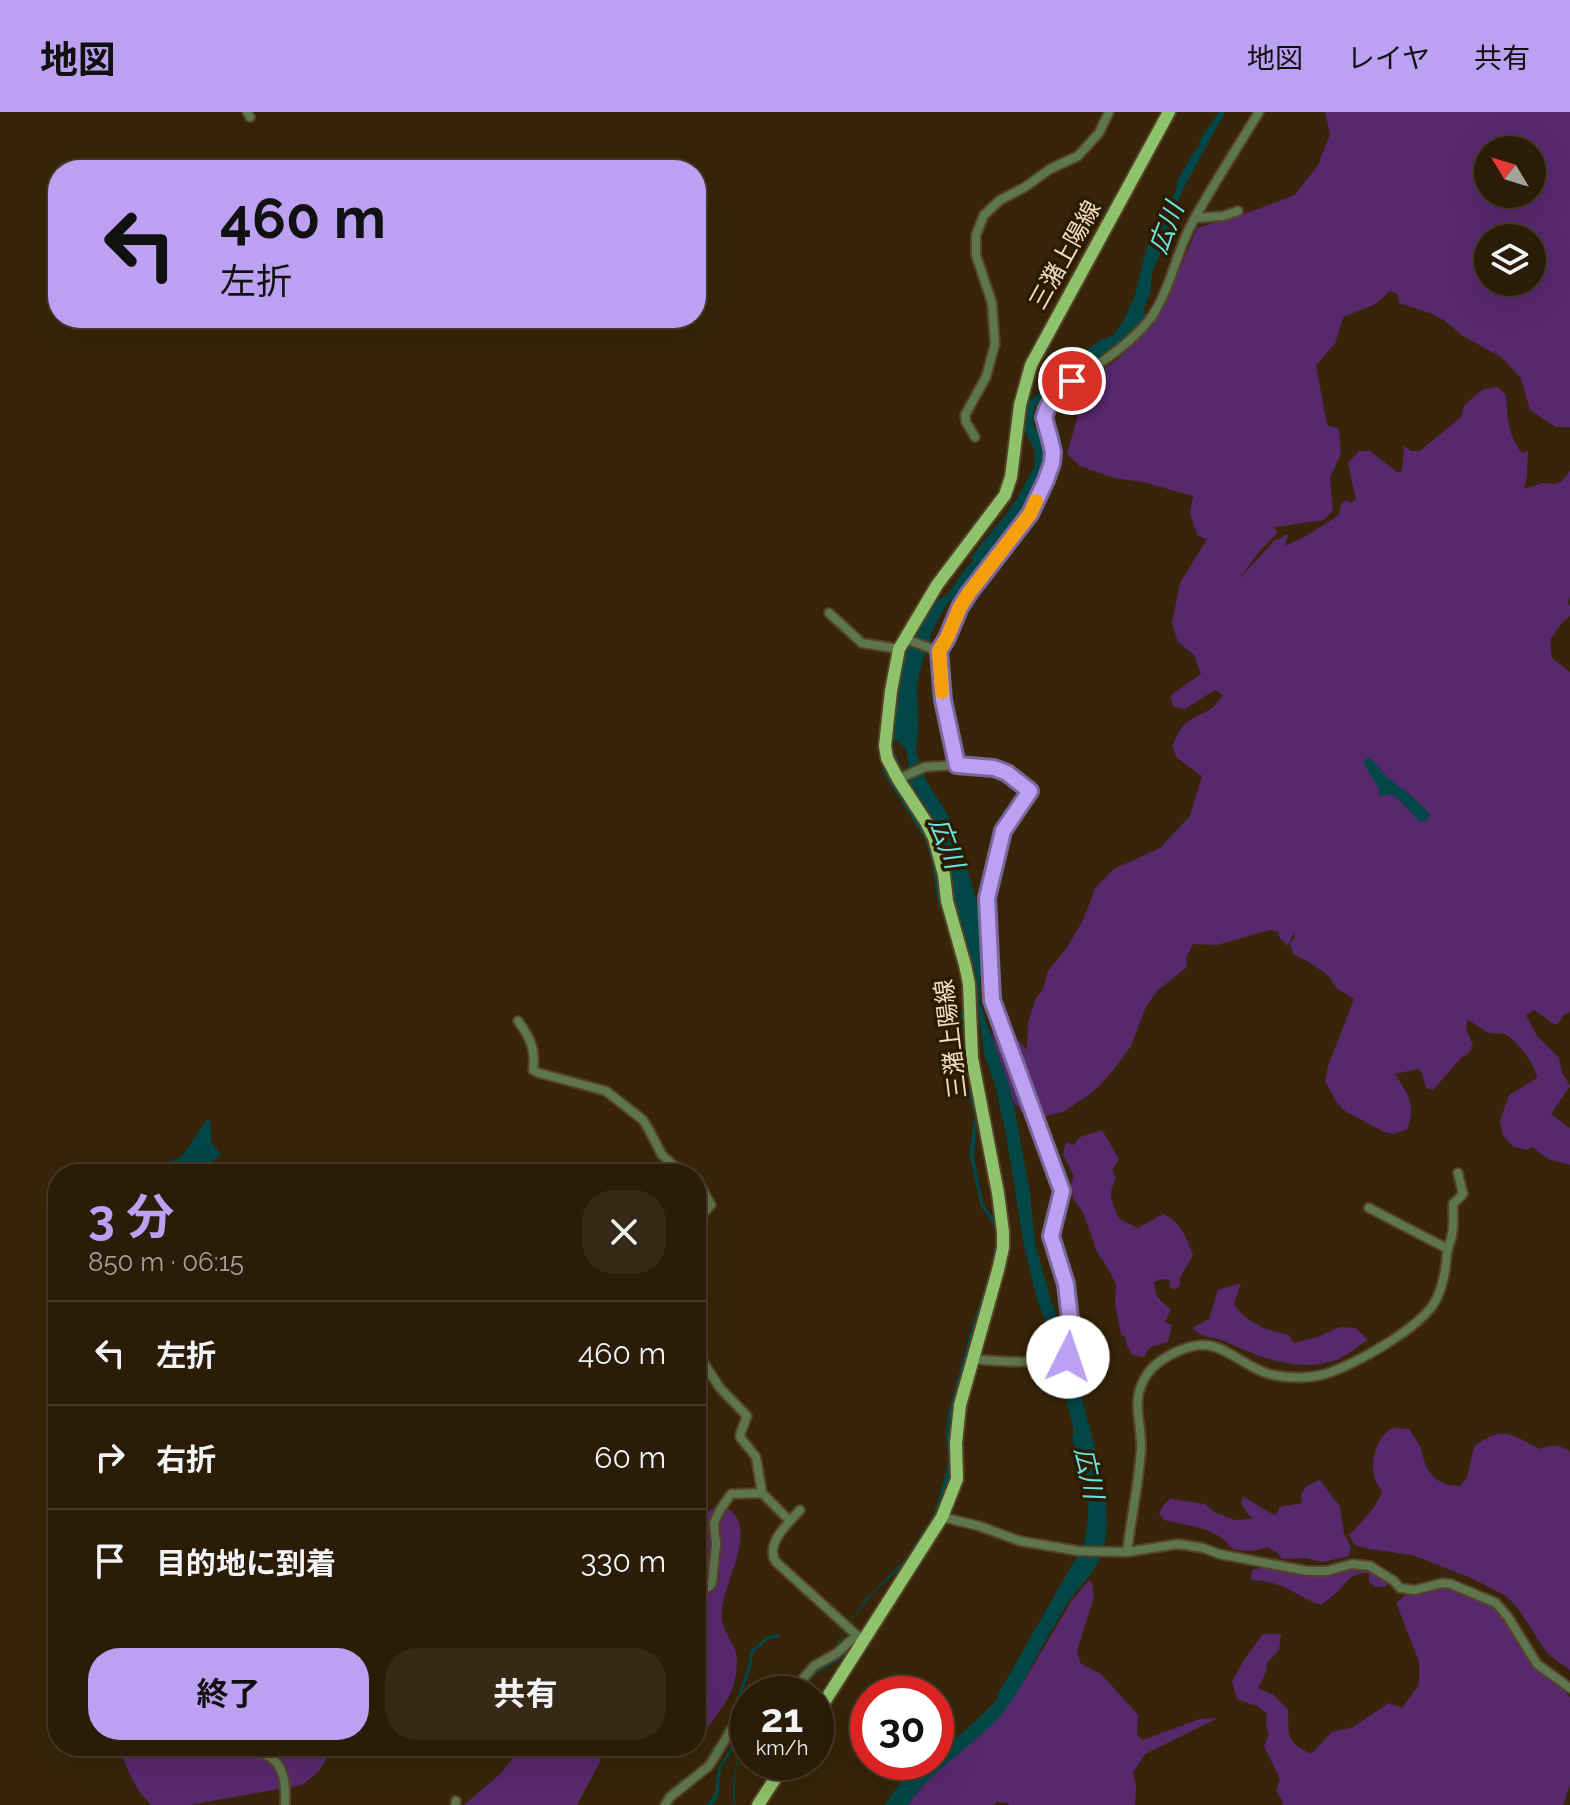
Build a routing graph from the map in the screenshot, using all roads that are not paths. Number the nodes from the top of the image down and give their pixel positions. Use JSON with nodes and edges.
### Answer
{"nodes":[{"id":1,"x":1109,"y":112,"type":"edge"},
{"id":2,"x":1169,"y":112,"type":"edge"},
{"id":3,"x":1259,"y":112,"type":"edge"},
{"id":4,"x":1238,"y":211,"type":"dead end"},
{"id":5,"x":1195,"y":218,"type":"junction"},
{"id":6,"x":975,"y":437,"type":"dead end"},
{"id":7,"x":829,"y":613,"type":"dead end"},
{"id":8,"x":905,"y":643,"type":"junction"},
{"id":9,"x":939,"y":651,"type":"junction"},
{"id":10,"x":957,"y":765,"type":"junction"},
{"id":11,"x":901,"y":777,"type":"junction"},
{"id":12,"x":518,"y":1021,"type":"dead end"},
{"id":13,"x":672,"y":1164,"type":"edge"},
{"id":14,"x":1458,"y":1173,"type":"dead end"},
{"id":15,"x":1369,"y":1208,"type":"dead end"},
{"id":16,"x":1448,"y":1249,"type":"junction"},
{"id":17,"x":972,"y":1359,"type":"junction"},
{"id":18,"x":706,"y":1366,"type":"edge"},
{"id":19,"x":762,"y":1493,"type":"junction"},
{"id":20,"x":800,"y":1510,"type":"dead end"},
{"id":21,"x":942,"y":1517,"type":"junction"},
{"id":22,"x":790,"y":1521,"type":"junction"},
{"id":23,"x":1127,"y":1552,"type":"junction"},
{"id":24,"x":706,"y":1589,"type":"edge"},
{"id":25,"x":861,"y":1639,"type":"junction"},
{"id":26,"x":805,"y":1676,"type":"edge"},
{"id":27,"x":834,"y":1685,"type":"edge"},
{"id":28,"x":1570,"y":1688,"type":"edge"},
{"id":29,"x":730,"y":1732,"type":"edge"},
{"id":30,"x":268,"y":1756,"type":"edge"},
{"id":31,"x":774,"y":1780,"type":"edge"},
{"id":32,"x":285,"y":1805,"type":"edge"},
{"id":33,"x":665,"y":1805,"type":"edge"},
{"id":34,"x":758,"y":1805,"type":"edge"}],
"edges":[{"from":1,"to":6,"type":"street"},
{"from":2,"to":8,"type":"main road","name":"三潴上陽線"},
{"from":3,"to":5,"type":"street"},
{"from":4,"to":5,"type":"street"},
{"from":5,"to":9,"type":"street"},
{"from":7,"to":8,"type":"street"},
{"from":8,"to":9,"type":"street"},
{"from":8,"to":11,"type":"main road","name":"三潴上陽線"},
{"from":9,"to":10,"type":"street"},
{"from":10,"to":11,"type":"street"},
{"from":10,"to":17,"type":"street"},
{"from":11,"to":17,"type":"main road","name":"三潴上陽線"},
{"from":12,"to":13,"type":"street"},
{"from":14,"to":16,"type":"street"},
{"from":15,"to":16,"type":"street"},
{"from":16,"to":23,"type":"street"},
{"from":17,"to":21,"type":"main road","name":"三潴上陽線"},
{"from":18,"to":19,"type":"street"},
{"from":19,"to":22,"type":"street"},
{"from":19,"to":24,"type":"street"},
{"from":20,"to":22,"type":"street"},
{"from":21,"to":23,"type":"street"},
{"from":21,"to":25,"type":"main road","name":"三潴上陽線"},
{"from":22,"to":25,"type":"street"},
{"from":23,"to":28,"type":"street"},
{"from":25,"to":26,"type":"street"},
{"from":25,"to":27,"type":"main road","name":"三潴上陽線"},
{"from":29,"to":33,"type":"street"},
{"from":30,"to":32,"type":"street"},
{"from":31,"to":34,"type":"main road"}]}
